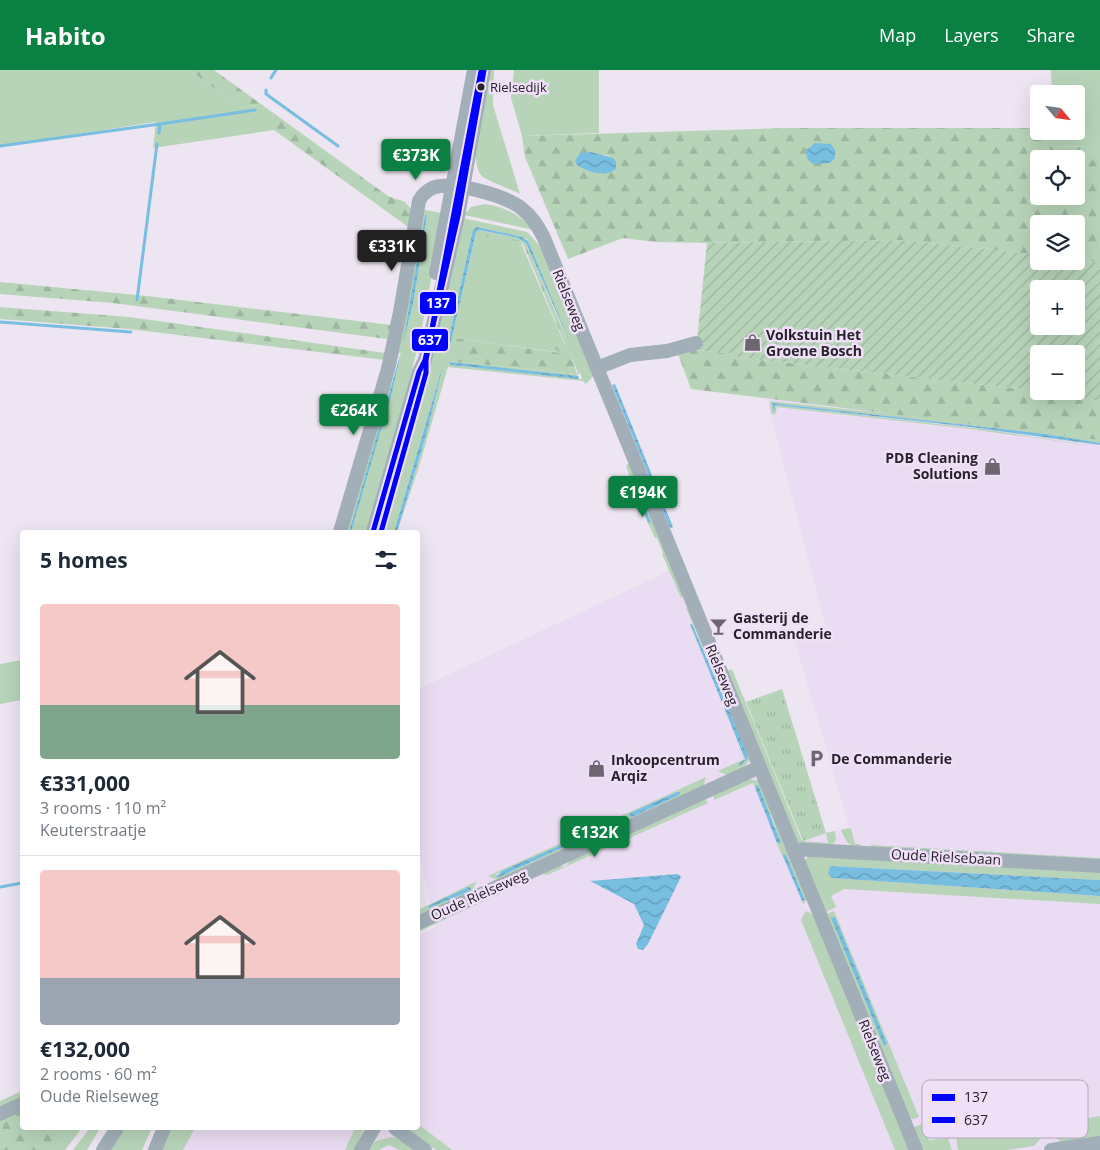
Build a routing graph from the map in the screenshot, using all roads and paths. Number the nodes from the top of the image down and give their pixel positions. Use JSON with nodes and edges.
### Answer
{"nodes":[{"id":1,"x":474,"y":70,"type":"edge"},
{"id":2,"x":484,"y":70,"type":"edge"},
{"id":3,"x":458,"y":188,"type":"junction"},
{"id":4,"x":696,"y":343,"type":"dead end"},
{"id":5,"x":597,"y":368,"type":"junction"},
{"id":6,"x":341,"y":530,"type":"edge"},
{"id":7,"x":374,"y":530,"type":"edge"},
{"id":8,"x":760,"y":767,"type":"junction"},
{"id":9,"x":793,"y":848,"type":"junction"},
{"id":10,"x":1100,"y":866,"type":"edge"},
{"id":11,"x":420,"y":922,"type":"edge"},
{"id":12,"x":20,"y":1105,"type":"edge"},
{"id":13,"x":0,"y":1114,"type":"edge"},
{"id":14,"x":105,"y":1130,"type":"edge"},
{"id":15,"x":116,"y":1130,"type":"edge"},
{"id":16,"x":163,"y":1130,"type":"edge"},
{"id":17,"x":373,"y":1130,"type":"edge"},
{"id":18,"x":398,"y":1130,"type":"edge"},
{"id":19,"x":1100,"y":1143,"type":"edge"},
{"id":20,"x":93,"y":1150,"type":"edge"},
{"id":21,"x":103,"y":1150,"type":"edge"},
{"id":22,"x":155,"y":1150,"type":"edge"},
{"id":23,"x":361,"y":1150,"type":"edge"},
{"id":24,"x":425,"y":1150,"type":"edge"},
{"id":25,"x":916,"y":1150,"type":"edge"},
{"id":26,"x":1052,"y":1150,"type":"edge"}],
"edges":[{"from":1,"to":3,"type":"street"},
{"from":2,"to":3,"type":"street"},
{"from":3,"to":5,"type":"street","name":"Rielseweg"},
{"from":3,"to":6,"type":"street"},
{"from":3,"to":7,"type":"street"},
{"from":4,"to":5,"type":"street"},
{"from":5,"to":8,"type":"street","name":"Rielseweg"},
{"from":8,"to":9,"type":"street","name":"Rielseweg"},
{"from":8,"to":11,"type":"street","name":"Oude Rielseweg"},
{"from":9,"to":10,"type":"street","name":"Oude Rielsebaan"},
{"from":9,"to":25,"type":"street","name":"Rielseweg"},
{"from":12,"to":13,"type":"street"},
{"from":14,"to":20,"type":"street"},
{"from":15,"to":21,"type":"street"},
{"from":16,"to":22,"type":"street"},
{"from":17,"to":23,"type":"street"},
{"from":18,"to":24,"type":"street"},
{"from":19,"to":26,"type":"street"}]}
